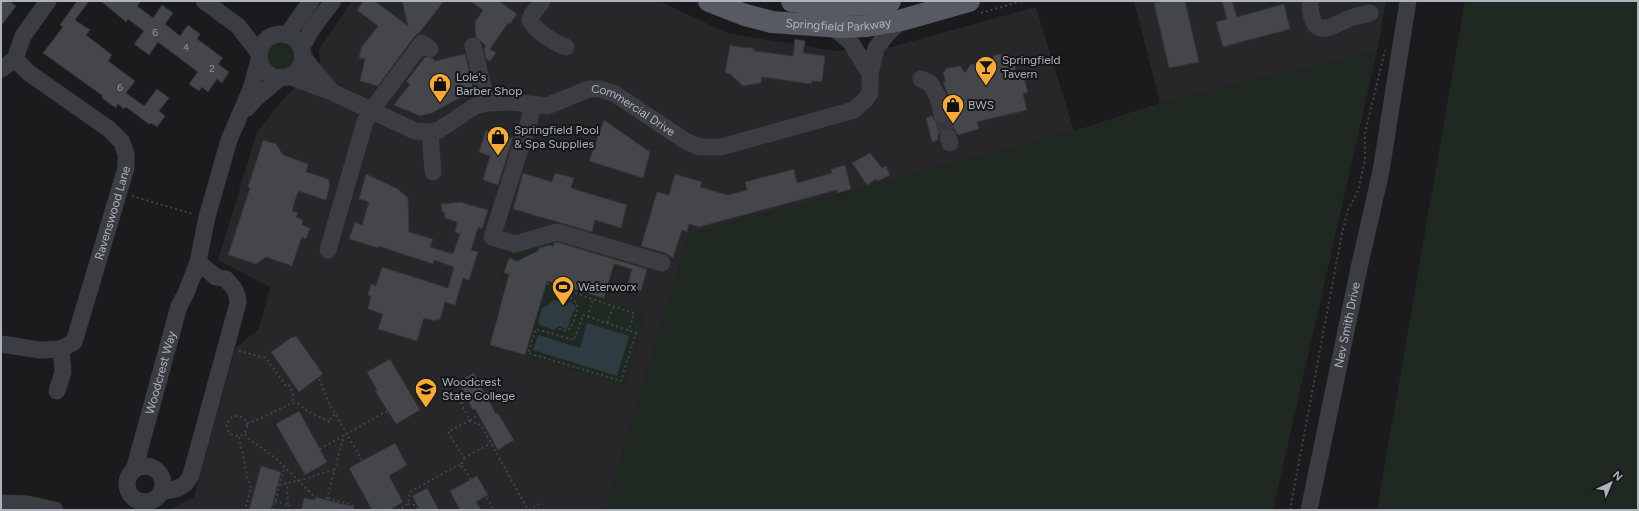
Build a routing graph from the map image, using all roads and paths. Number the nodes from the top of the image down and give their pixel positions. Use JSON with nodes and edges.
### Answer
{"nodes":[{"id":1,"x":48,"y":1,"type":"edge"},
{"id":2,"x":204,"y":1,"type":"edge"},
{"id":3,"x":311,"y":1,"type":"edge"},
{"id":4,"x":333,"y":1,"type":"edge"},
{"id":5,"x":542,"y":1,"type":"edge"},
{"id":6,"x":709,"y":1,"type":"edge"},
{"id":7,"x":792,"y":1,"type":"edge"},
{"id":8,"x":890,"y":1,"type":"edge"},
{"id":9,"x":1022,"y":1,"type":"edge"},
{"id":10,"x":1408,"y":1,"type":"edge"},
{"id":11,"x":1420,"y":1,"type":"edge"},
{"id":12,"x":1309,"y":3,"type":"edge"},
{"id":13,"x":975,"y":7,"type":"edge"},
{"id":14,"x":1369,"y":10,"type":"dead end"},
{"id":15,"x":902,"y":20,"type":"junction"},
{"id":16,"x":238,"y":26,"type":"junction"},
{"id":17,"x":832,"y":26,"type":"junction"},
{"id":18,"x":281,"y":35,"type":"junction"},
{"id":19,"x":473,"y":46,"type":"dead end"},
{"id":20,"x":566,"y":47,"type":"dead end"},
{"id":21,"x":430,"y":49,"type":"dead end"},
{"id":22,"x":1385,"y":49,"type":"dead end"},
{"id":23,"x":302,"y":52,"type":"junction"},
{"id":24,"x":259,"y":57,"type":"junction"},
{"id":25,"x":15,"y":59,"type":"junction"},
{"id":26,"x":1,"y":69,"type":"edge"},
{"id":27,"x":870,"y":74,"type":"junction"},
{"id":28,"x":284,"y":77,"type":"junction"},
{"id":29,"x":921,"y":79,"type":"dead end"},
{"id":30,"x":332,"y":92,"type":"junction"},
{"id":31,"x":487,"y":103,"type":"junction"},
{"id":32,"x":534,"y":105,"type":"junction"},
{"id":33,"x":371,"y":111,"type":"junction"},
{"id":34,"x":942,"y":114,"type":"tunnel mouth"},
{"id":35,"x":239,"y":117,"type":"junction"},
{"id":36,"x":430,"y":132,"type":"junction"},
{"id":37,"x":1387,"y":139,"type":"junction"},
{"id":38,"x":433,"y":172,"type":"dead end"},
{"id":39,"x":118,"y":192,"type":"junction"},
{"id":40,"x":207,"y":218,"type":"junction"},
{"id":41,"x":328,"y":250,"type":"dead end"},
{"id":42,"x":198,"y":262,"type":"junction"},
{"id":43,"x":662,"y":263,"type":"dead end"},
{"id":44,"x":542,"y":282,"type":"dead end"},
{"id":45,"x":566,"y":289,"type":"junction"},
{"id":46,"x":593,"y":298,"type":"junction"},
{"id":47,"x":179,"y":306,"type":"junction"},
{"id":48,"x":614,"y":306,"type":"junction"},
{"id":49,"x":588,"y":317,"type":"junction"},
{"id":50,"x":607,"y":324,"type":"junction"},
{"id":51,"x":559,"y":329,"type":"dead end"},
{"id":52,"x":629,"y":331,"type":"junction"},
{"id":53,"x":1,"y":344,"type":"edge"},
{"id":54,"x":61,"y":349,"type":"junction"},
{"id":55,"x":234,"y":350,"type":"dead end"},
{"id":56,"x":319,"y":379,"type":"dead end"},
{"id":57,"x":57,"y":391,"type":"dead end"},
{"id":58,"x":463,"y":392,"type":"dead end"},
{"id":59,"x":467,"y":400,"type":"dead end"},
{"id":60,"x":292,"y":403,"type":"junction"},
{"id":61,"x":461,"y":403,"type":"junction"},
{"id":62,"x":491,"y":408,"type":"dead end"},
{"id":63,"x":387,"y":411,"type":"dead end"},
{"id":64,"x":335,"y":414,"type":"junction"},
{"id":65,"x":469,"y":420,"type":"junction"},
{"id":66,"x":247,"y":423,"type":"junction"},
{"id":67,"x":245,"y":434,"type":"junction"},
{"id":68,"x":346,"y":435,"type":"junction"},
{"id":69,"x":239,"y":437,"type":"junction"},
{"id":70,"x":142,"y":438,"type":"junction"},
{"id":71,"x":491,"y":443,"type":"junction"},
{"id":72,"x":320,"y":449,"type":"dead end"},
{"id":73,"x":464,"y":458,"type":"junction"},
{"id":74,"x":362,"y":460,"type":"dead end"},
{"id":75,"x":282,"y":465,"type":"junction"},
{"id":76,"x":461,"y":466,"type":"junction"},
{"id":77,"x":335,"y":469,"type":"junction"},
{"id":78,"x":134,"y":470,"type":"junction"},
{"id":79,"x":158,"y":471,"type":"junction"},
{"id":80,"x":298,"y":481,"type":"junction"},
{"id":81,"x":287,"y":483,"type":"junction"},
{"id":82,"x":279,"y":485,"type":"junction"},
{"id":83,"x":129,"y":492,"type":"junction"},
{"id":84,"x":328,"y":498,"type":"junction"},
{"id":85,"x":318,"y":499,"type":"junction"},
{"id":86,"x":155,"y":500,"type":"edge"},
{"id":87,"x":275,"y":501,"type":"junction"},
{"id":88,"x":1,"y":503,"type":"edge"},
{"id":89,"x":408,"y":504,"type":"junction"},
{"id":90,"x":539,"y":504,"type":"dead end"},
{"id":91,"x":288,"y":505,"type":"junction"},
{"id":92,"x":54,"y":510,"type":"edge"},
{"id":93,"x":124,"y":510,"type":"edge"},
{"id":94,"x":245,"y":510,"type":"edge"},
{"id":95,"x":273,"y":510,"type":"edge"},
{"id":96,"x":290,"y":510,"type":"edge"},
{"id":97,"x":315,"y":510,"type":"edge"},
{"id":98,"x":355,"y":510,"type":"edge"},
{"id":99,"x":397,"y":510,"type":"edge"},
{"id":100,"x":418,"y":510,"type":"edge"},
{"id":101,"x":494,"y":510,"type":"edge"},
{"id":102,"x":528,"y":510,"type":"edge"},
{"id":103,"x":1290,"y":510,"type":"edge"},
{"id":104,"x":1309,"y":510,"type":"edge"}],
"edges":[{"from":1,"to":25,"type":"street"},
{"from":2,"to":16,"type":"street"},
{"from":3,"to":18,"type":"street"},
{"from":4,"to":23,"type":"street"},
{"from":5,"to":20,"type":"street"},
{"from":6,"to":17,"type":"main road","name":"Springfield Parkway"},
{"from":7,"to":8,"type":"main road","name":"Springfield Parkway"},
{"from":9,"to":13,"type":"path"},
{"from":10,"to":37,"type":"street","name":"Nev Smith Drive"},
{"from":11,"to":37,"type":"street","name":"Nev Smith Drive"},
{"from":12,"to":14,"type":"street"},
{"from":13,"to":15,"type":"main road","name":"Springfield Parkway"},
{"from":15,"to":17,"type":"main road","name":"Springfield Parkway"},
{"from":15,"to":27,"type":"street","name":"Commercial Drive"},
{"from":16,"to":18,"type":"street"},
{"from":16,"to":24,"type":"street"},
{"from":17,"to":27,"type":"street"},
{"from":18,"to":23,"type":"street"},
{"from":18,"to":24,"type":"street"},
{"from":19,"to":31,"type":"street"},
{"from":21,"to":33,"type":"street"},
{"from":22,"to":103,"type":"path"},
{"from":23,"to":28,"type":"street"},
{"from":23,"to":30,"type":"street"},
{"from":24,"to":28,"type":"street"},
{"from":24,"to":35,"type":"street","name":"Woodcrest Way"},
{"from":25,"to":26,"type":"street"},
{"from":25,"to":39,"type":"street","name":"Ravenswood Lane"},
{"from":27,"to":32,"type":"street","name":"Commercial Drive"},
{"from":28,"to":30,"type":"street"},
{"from":28,"to":35,"type":"street","name":"Woodcrest Way"},
{"from":29,"to":34,"type":"street"},
{"from":30,"to":33,"type":"street"},
{"from":31,"to":32,"type":"street","name":"Commercial Drive"},
{"from":31,"to":36,"type":"street","name":"Commercial Drive"},
{"from":32,"to":43,"type":"street"},
{"from":33,"to":36,"type":"street"},
{"from":33,"to":41,"type":"street"},
{"from":35,"to":40,"type":"street","name":"Woodcrest Way"},
{"from":36,"to":38,"type":"street"},
{"from":37,"to":104,"type":"street","name":"Nev Smith Drive"},
{"from":39,"to":40,"type":"path"},
{"from":39,"to":54,"type":"street","name":"Ravenswood Lane"},
{"from":40,"to":42,"type":"street","name":"Woodcrest Way"},
{"from":40,"to":47,"type":"street","name":"Woodcrest Way"},
{"from":42,"to":47,"type":"street","name":"Woodcrest Way"},
{"from":42,"to":86,"type":"street"},
{"from":44,"to":45,"type":"path"},
{"from":45,"to":46,"type":"path"},
{"from":45,"to":51,"type":"path"},
{"from":46,"to":48,"type":"path"},
{"from":46,"to":49,"type":"path"},
{"from":47,"to":70,"type":"street","name":"Woodcrest Way"},
{"from":48,"to":50,"type":"path"},
{"from":48,"to":52,"type":"path"},
{"from":49,"to":50,"type":"path"},
{"from":49,"to":52,"type":"path"},
{"from":50,"to":52,"type":"path"},
{"from":53,"to":54,"type":"street"},
{"from":54,"to":57,"type":"street"},
{"from":55,"to":60,"type":"path"},
{"from":56,"to":64,"type":"path"},
{"from":58,"to":61,"type":"path"},
{"from":59,"to":61,"type":"path"},
{"from":60,"to":64,"type":"path"},
{"from":60,"to":66,"type":"path"},
{"from":61,"to":65,"type":"path"},
{"from":62,"to":65,"type":"path"},
{"from":63,"to":68,"type":"path"},
{"from":64,"to":68,"type":"path"},
{"from":65,"to":71,"type":"path"},
{"from":65,"to":73,"type":"path"},
{"from":66,"to":67,"type":"path"},
{"from":66,"to":69,"type":"path"},
{"from":67,"to":69,"type":"path"},
{"from":67,"to":75,"type":"path"},
{"from":68,"to":72,"type":"path"},
{"from":68,"to":74,"type":"path"},
{"from":68,"to":77,"type":"path"},
{"from":69,"to":94,"type":"path"},
{"from":70,"to":78,"type":"street","name":"Woodcrest Way"},
{"from":70,"to":79,"type":"street"},
{"from":71,"to":73,"type":"path"},
{"from":71,"to":102,"type":"path"},
{"from":73,"to":76,"type":"path"},
{"from":75,"to":80,"type":"path"},
{"from":75,"to":82,"type":"path"},
{"from":76,"to":89,"type":"path"},
{"from":76,"to":101,"type":"path"},
{"from":77,"to":80,"type":"path"},
{"from":77,"to":84,"type":"path"},
{"from":78,"to":79,"type":"street"},
{"from":78,"to":83,"type":"street"},
{"from":79,"to":86,"type":"street"},
{"from":80,"to":81,"type":"path"},
{"from":80,"to":85,"type":"path"},
{"from":81,"to":82,"type":"path"},
{"from":81,"to":91,"type":"path"},
{"from":82,"to":87,"type":"path"},
{"from":83,"to":86,"type":"street"},
{"from":83,"to":93,"type":"street"},
{"from":84,"to":85,"type":"path"},
{"from":84,"to":98,"type":"path"},
{"from":85,"to":97,"type":"path"},
{"from":87,"to":91,"type":"path"},
{"from":87,"to":95,"type":"path"},
{"from":88,"to":92,"type":"street"},
{"from":89,"to":99,"type":"path"},
{"from":89,"to":100,"type":"path"},
{"from":90,"to":102,"type":"path"},
{"from":91,"to":96,"type":"path"}]}
